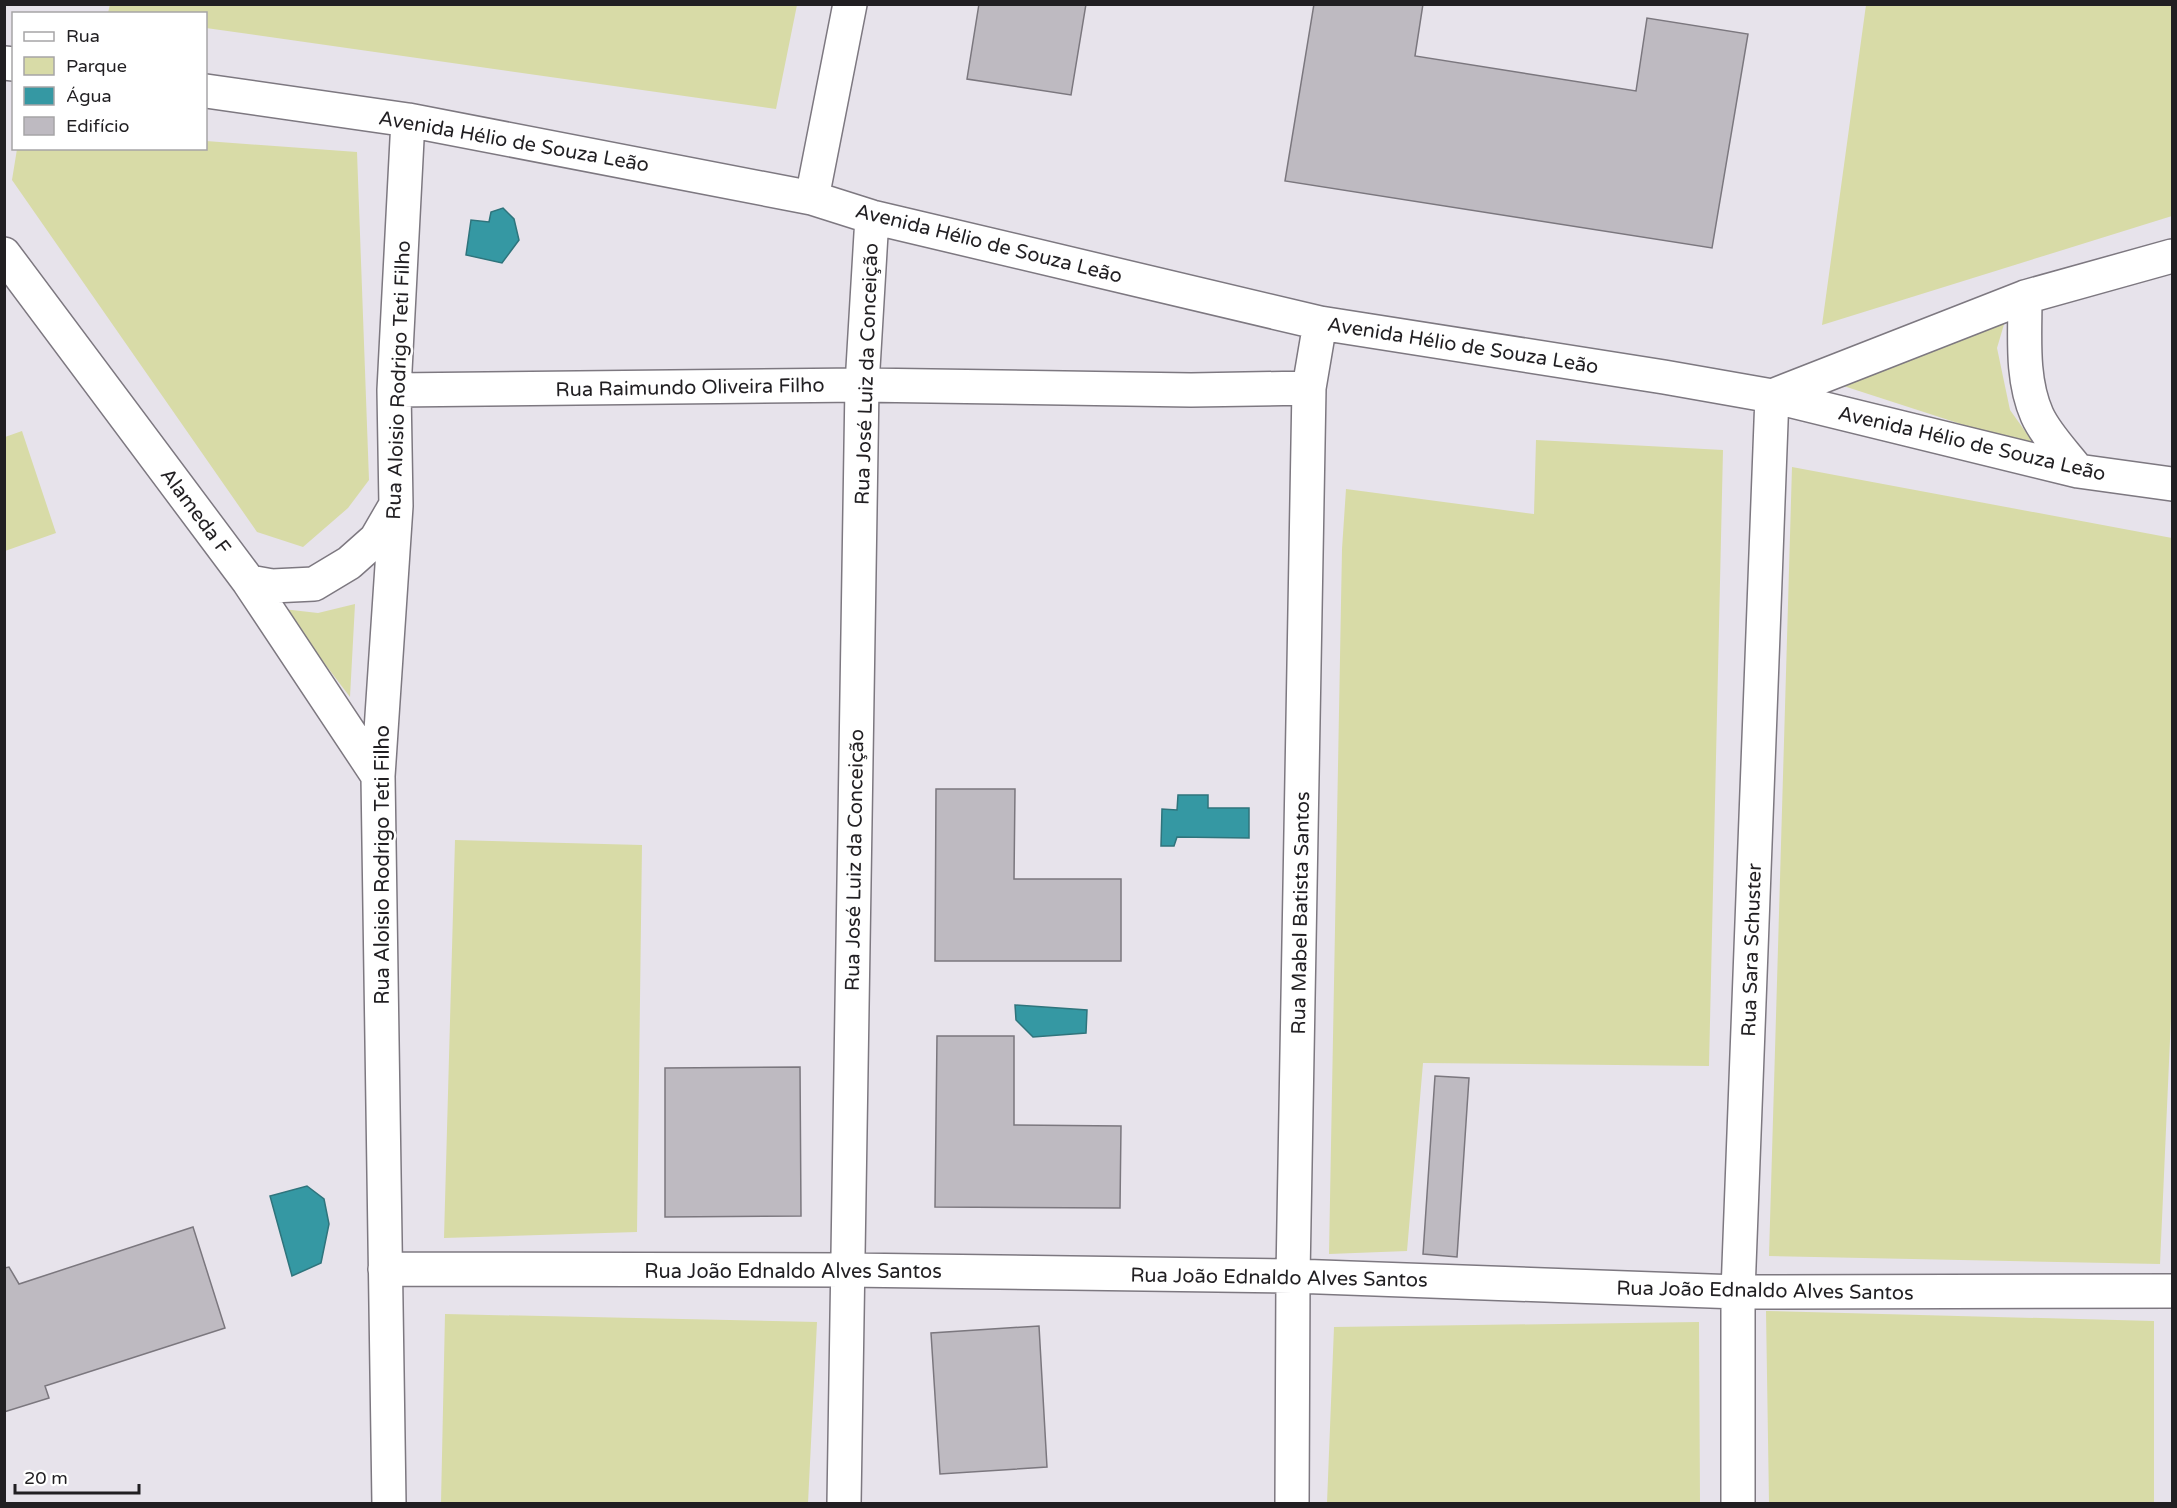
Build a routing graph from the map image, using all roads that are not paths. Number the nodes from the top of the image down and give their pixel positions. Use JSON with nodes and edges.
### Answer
{"nodes":[{"id":1,"x":850,"y":4,"type":"edge"},
{"id":2,"x":207,"y":91,"type":"edge"},
{"id":3,"x":408,"y":120,"type":"junction"},
{"id":4,"x":812,"y":198,"type":"junction"},
{"id":5,"x":872,"y":217,"type":"junction"},
{"id":6,"x":4,"y":254,"type":"edge"},
{"id":7,"x":2172,"y":256,"type":"edge"},
{"id":8,"x":2025,"y":297,"type":"junction"},
{"id":9,"x":1320,"y":323,"type":"junction"},
{"id":10,"x":862,"y":385,"type":"junction"},
{"id":11,"x":1309,"y":388,"type":"junction"},
{"id":12,"x":394,"y":390,"type":"junction"},
{"id":13,"x":1772,"y":396,"type":"junction"},
{"id":14,"x":2078,"y":471,"type":"junction"},
{"id":15,"x":2172,"y":484,"type":"edge"},
{"id":16,"x":396,"y":506,"type":"junction"},
{"id":17,"x":249,"y":582,"type":"junction"},
{"id":18,"x":378,"y":776,"type":"junction"},
{"id":19,"x":385,"y":1269,"type":"junction"},
{"id":20,"x":847,"y":1270,"type":"junction"},
{"id":21,"x":1293,"y":1276,"type":"junction"},
{"id":22,"x":2172,"y":1291,"type":"edge"},
{"id":23,"x":1738,"y":1292,"type":"junction"},
{"id":24,"x":389,"y":1503,"type":"edge"},
{"id":25,"x":844,"y":1503,"type":"edge"},
{"id":26,"x":1292,"y":1503,"type":"edge"},
{"id":27,"x":1738,"y":1503,"type":"edge"}],
"edges":[{"from":1,"to":4,"type":"street"},
{"from":2,"to":3,"type":"street","name":"Avenida Hélio de Souza Leão"},
{"from":3,"to":4,"type":"street","name":"Avenida Hélio de Souza Leão"},
{"from":3,"to":12,"type":"street","name":"Rua Aloisio Rodrigo Teti Filho"},
{"from":4,"to":5,"type":"street","name":"Avenida Hélio de Souza Leão"},
{"from":5,"to":9,"type":"street","name":"Avenida Hélio de Souza Leão"},
{"from":5,"to":10,"type":"street","name":"Rua José Luiz da Conceição"},
{"from":6,"to":17,"type":"street","name":"Alameda F"},
{"from":7,"to":8,"type":"street","name":"Avenida Hélio de Souza Leão"},
{"from":8,"to":13,"type":"street","name":"Avenida Hélio de Souza Leão"},
{"from":8,"to":14,"type":"street"},
{"from":9,"to":11,"type":"street","name":"Rua Mabel Batista Santos"},
{"from":9,"to":13,"type":"street","name":"Avenida Hélio de Souza Leão"},
{"from":10,"to":11,"type":"street","name":"Rua Raimundo Oliveira Filho"},
{"from":10,"to":12,"type":"street","name":"Rua Raimundo Oliveira Filho"},
{"from":10,"to":20,"type":"street","name":"Rua José Luiz da Conceição"},
{"from":11,"to":21,"type":"street","name":"Rua Mabel Batista Santos"},
{"from":12,"to":16,"type":"street","name":"Rua Aloisio Rodrigo Teti Filho"},
{"from":13,"to":14,"type":"street","name":"Avenida Hélio de Souza Leão"},
{"from":13,"to":23,"type":"street","name":"Rua Sara Schuster"},
{"from":14,"to":15,"type":"street","name":"Avenida Hélio de Souza Leão"},
{"from":16,"to":17,"type":"street"},
{"from":16,"to":18,"type":"street","name":"Rua Aloisio Rodrigo Teti Filho"},
{"from":17,"to":18,"type":"street","name":"Alameda F"},
{"from":18,"to":19,"type":"street","name":"Rua Aloisio Rodrigo Teti Filho"},
{"from":19,"to":20,"type":"street","name":"Rua João Ednaldo Alves Santos"},
{"from":19,"to":24,"type":"street","name":"Rua Aloisio Rodrigo Teti Filho"},
{"from":20,"to":21,"type":"street","name":"Rua João Ednaldo Alves Santos"},
{"from":20,"to":25,"type":"street","name":"Rua José Luiz da Conceição"},
{"from":21,"to":23,"type":"street","name":"Rua João Ednaldo Alves Santos"},
{"from":21,"to":26,"type":"street","name":"Rua Mabel Batista Santos"},
{"from":22,"to":23,"type":"street","name":"Rua João Ednaldo Alves Santos"},
{"from":23,"to":27,"type":"street","name":"Rua Sara Schuster"}]}
